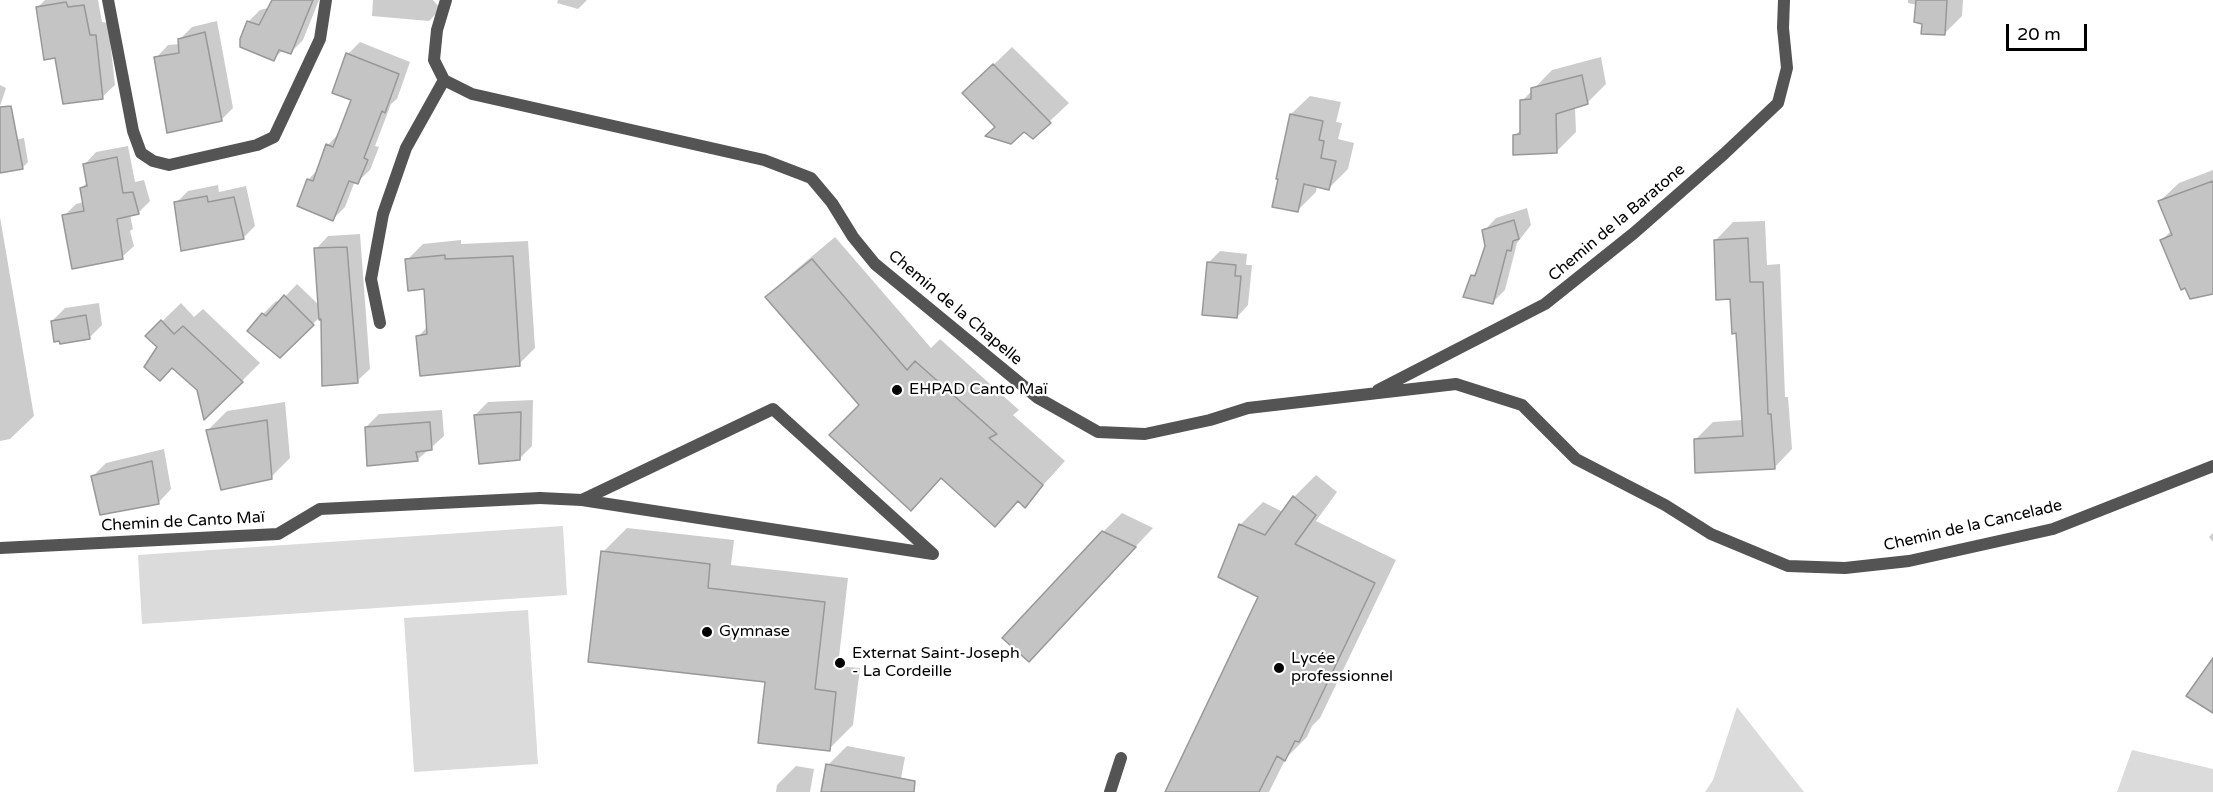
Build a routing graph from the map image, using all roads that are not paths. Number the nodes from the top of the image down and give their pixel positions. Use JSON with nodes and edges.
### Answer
{"nodes":[{"id":1,"x":108,"y":0,"type":"edge"},
{"id":2,"x":326,"y":0,"type":"edge"},
{"id":3,"x":446,"y":0,"type":"edge"},
{"id":4,"x":1784,"y":0,"type":"edge"},
{"id":5,"x":444,"y":81,"type":"junction"},
{"id":6,"x":380,"y":323,"type":"dead end"},
{"id":7,"x":1369,"y":394,"type":"junction"},
{"id":8,"x":1576,"y":459,"type":"joint"},
{"id":9,"x":2213,"y":466,"type":"edge"},
{"id":10,"x":582,"y":500,"type":"junction"},
{"id":11,"x":0,"y":548,"type":"edge"},
{"id":12,"x":1121,"y":758,"type":"dead end"},
{"id":13,"x":1110,"y":792,"type":"edge"}],
"edges":[{"from":1,"to":2,"type":"street"},
{"from":3,"to":5,"type":"street"},
{"from":4,"to":7,"type":"street","name":"Chemin de la Baratone"},
{"from":5,"to":6,"type":"street"},
{"from":5,"to":7,"type":"street","name":"Chemin de la Chapelle"},
{"from":7,"to":8,"type":"street","name":"Chemin de la Chapelle"},
{"from":8,"to":9,"type":"street","name":"Chemin de la Cancelade"},
{"from":10,"to":10,"type":"street","name":"Chemin de Canto Maï"},
{"from":10,"to":11,"type":"street","name":"Chemin de Canto Maï"},
{"from":12,"to":13,"type":"street"}]}
